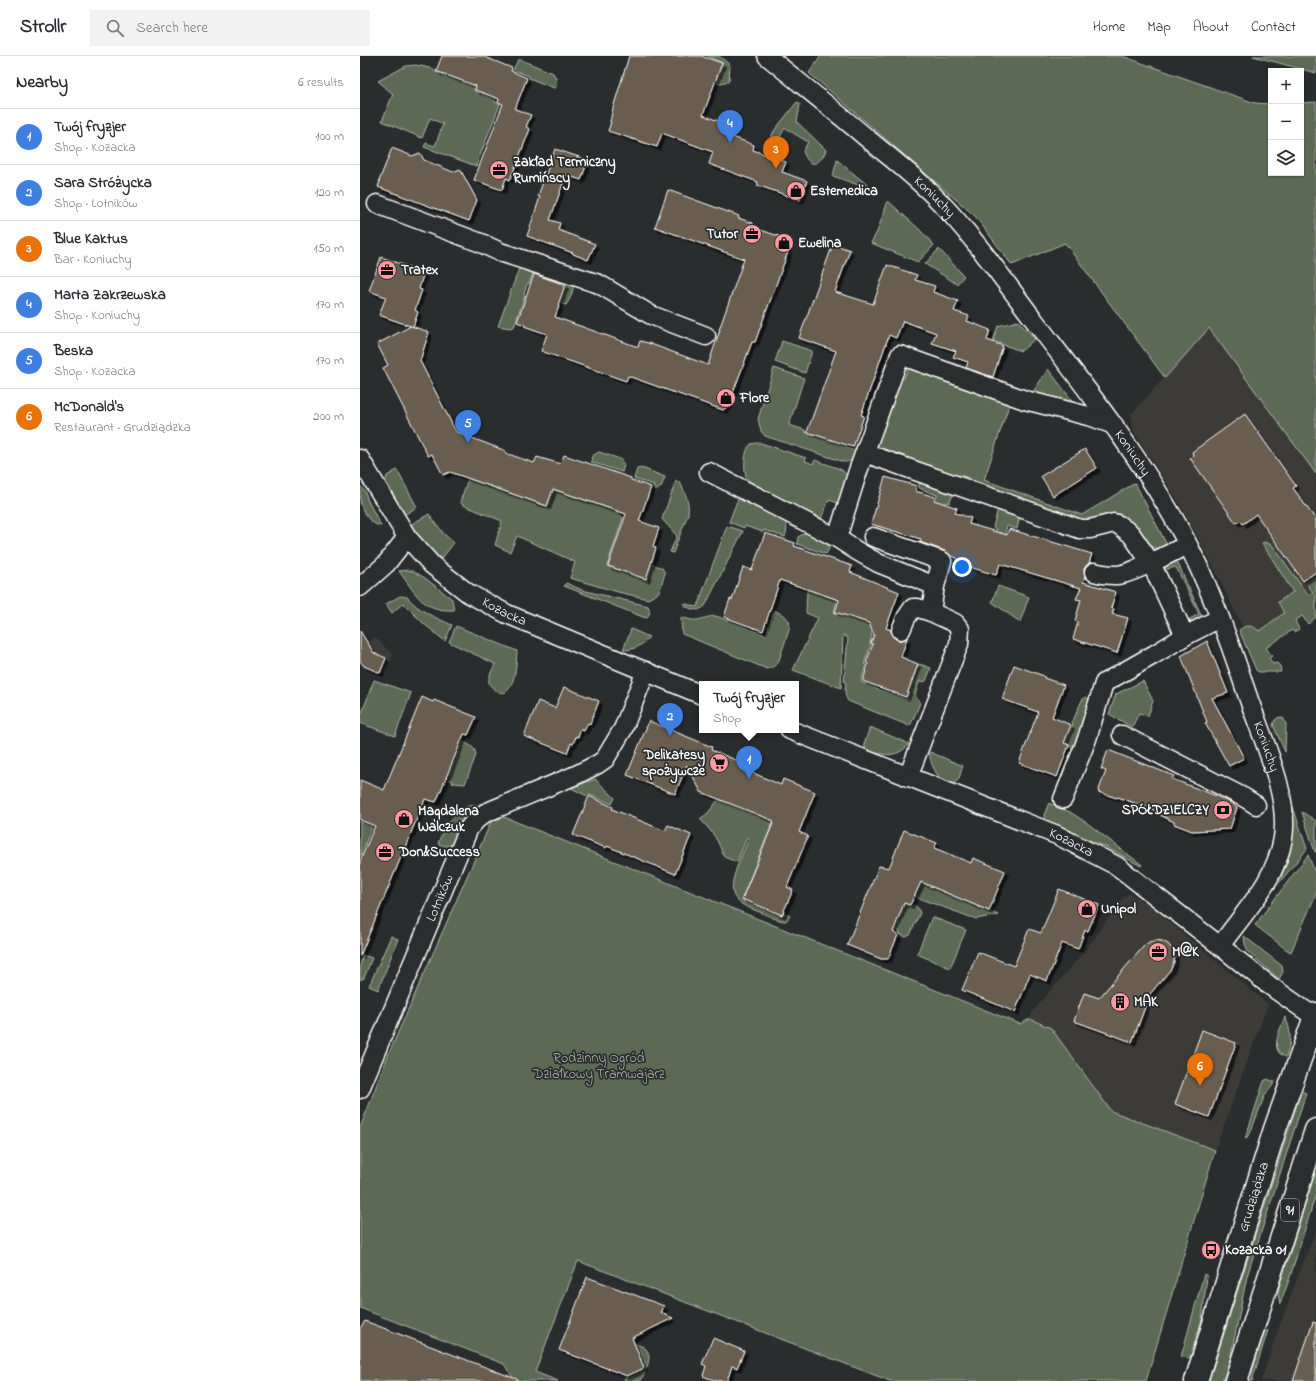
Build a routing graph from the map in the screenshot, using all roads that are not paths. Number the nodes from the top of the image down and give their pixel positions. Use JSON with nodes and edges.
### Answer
{"nodes":[{"id":1,"x":767,"y":56,"type":"edge"},
{"id":2,"x":377,"y":204,"type":"dead end"},
{"id":3,"x":706,"y":336,"type":"dead end"},
{"id":4,"x":1114,"y":425,"type":"junction"},
{"id":5,"x":865,"y":453,"type":"junction"},
{"id":6,"x":360,"y":459,"type":"edge"},
{"id":7,"x":709,"y":472,"type":"dead end"},
{"id":8,"x":407,"y":537,"type":"junction"},
{"id":9,"x":873,"y":537,"type":"dead end"},
{"id":10,"x":837,"y":538,"type":"junction"},
{"id":11,"x":1187,"y":545,"type":"junction"},
{"id":12,"x":1151,"y":563,"type":"junction"},
{"id":13,"x":1094,"y":572,"type":"dead end"},
{"id":14,"x":935,"y":586,"type":"junction"},
{"id":15,"x":360,"y":587,"type":"edge"},
{"id":16,"x":931,"y":612,"type":"junction"},
{"id":17,"x":1220,"y":618,"type":"junction"},
{"id":18,"x":901,"y":630,"type":"dead end"},
{"id":19,"x":1185,"y":636,"type":"junction"},
{"id":20,"x":646,"y":671,"type":"junction"},
{"id":21,"x":699,"y":694,"type":"edge"},
{"id":22,"x":798,"y":733,"type":"edge"},
{"id":23,"x":1122,"y":735,"type":"dead end"},
{"id":24,"x":908,"y":777,"type":"junction"},
{"id":25,"x":1063,"y":799,"type":"dead end"},
{"id":26,"x":1256,"y":805,"type":"dead end"},
{"id":27,"x":1220,"y":946,"type":"junction"},
{"id":28,"x":1316,"y":1016,"type":"edge"},
{"id":29,"x":360,"y":1089,"type":"edge"},
{"id":30,"x":1316,"y":1130,"type":"edge"},
{"id":31,"x":1196,"y":1381,"type":"edge"},
{"id":32,"x":1236,"y":1381,"type":"edge"}],
"edges":[{"from":1,"to":4,"type":"street","name":"Koniuchy"},
{"from":2,"to":3,"type":"street"},
{"from":4,"to":5,"type":"street"},
{"from":4,"to":11,"type":"street","name":"Koniuchy"},
{"from":5,"to":10,"type":"street"},
{"from":5,"to":12,"type":"street"},
{"from":6,"to":8,"type":"street","name":"Kozacka"},
{"from":7,"to":10,"type":"street"},
{"from":8,"to":15,"type":"street"},
{"from":8,"to":20,"type":"street","name":"Kozacka"},
{"from":9,"to":14,"type":"street"},
{"from":10,"to":14,"type":"street"},
{"from":11,"to":12,"type":"street"},
{"from":11,"to":17,"type":"street","name":"Koniuchy"},
{"from":12,"to":13,"type":"street"},
{"from":12,"to":19,"type":"street"},
{"from":14,"to":16,"type":"street"},
{"from":16,"to":18,"type":"street"},
{"from":16,"to":24,"type":"street"},
{"from":17,"to":19,"type":"street"},
{"from":17,"to":27,"type":"street","name":"Koniuchy"},
{"from":19,"to":25,"type":"street"},
{"from":20,"to":21,"type":"street","name":"Kozacka"},
{"from":20,"to":29,"type":"street","name":"Lotników"},
{"from":22,"to":24,"type":"street","name":"Kozacka"},
{"from":23,"to":26,"type":"street"},
{"from":24,"to":27,"type":"street","name":"Kozacka"},
{"from":27,"to":28,"type":"street","name":"Kozacka"},
{"from":28,"to":31,"type":"main road","name":"Grudziądzka"},
{"from":30,"to":32,"type":"main road","number":"91"}]}
